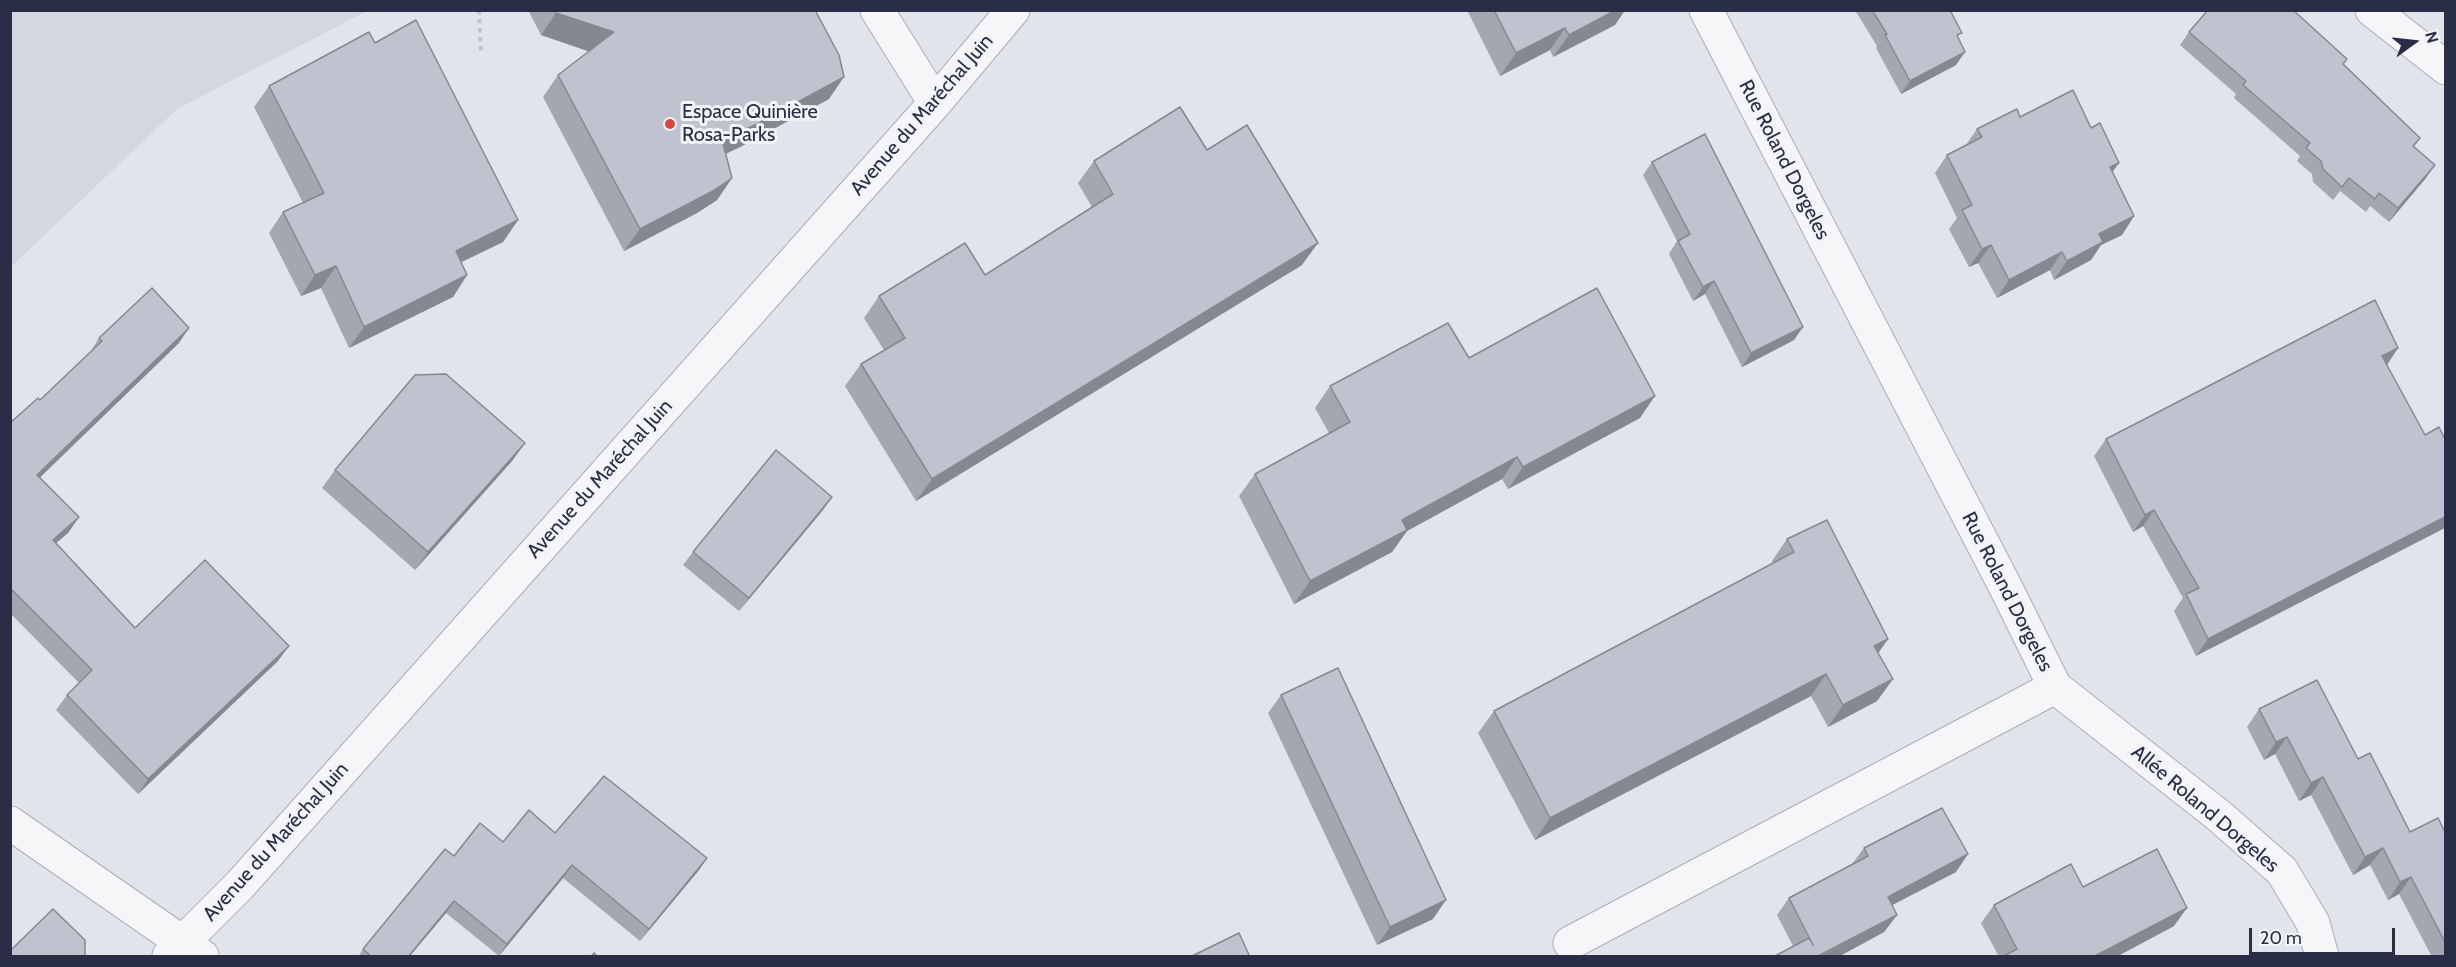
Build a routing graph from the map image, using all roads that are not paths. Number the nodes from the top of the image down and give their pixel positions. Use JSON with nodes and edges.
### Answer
{"nodes":[{"id":1,"x":877,"y":10,"type":"edge"},
{"id":2,"x":1013,"y":10,"type":"edge"},
{"id":3,"x":1706,"y":10,"type":"edge"},
{"id":4,"x":2373,"y":10,"type":"edge"},
{"id":5,"x":2445,"y":68,"type":"edge"},
{"id":6,"x":935,"y":103,"type":"junction"},
{"id":7,"x":2055,"y":687,"type":"junction"},
{"id":8,"x":10,"y":823,"type":"edge"},
{"id":9,"x":1570,"y":943,"type":"dead end"},
{"id":10,"x":185,"y":952,"type":"edge"},
{"id":11,"x":2322,"y":957,"type":"edge"}],
"edges":[{"from":1,"to":6,"type":"street"},
{"from":2,"to":6,"type":"street","name":"Avenue du Maréchal Juin"},
{"from":3,"to":7,"type":"street","name":"Rue Roland Dorgeles"},
{"from":4,"to":5,"type":"street"},
{"from":6,"to":10,"type":"street","name":"Avenue du Maréchal Juin"},
{"from":7,"to":9,"type":"street","name":"Rue Roland Dorgeles"},
{"from":7,"to":11,"type":"street","name":"Allée Roland Dorgeles"},
{"from":8,"to":10,"type":"street"}]}
